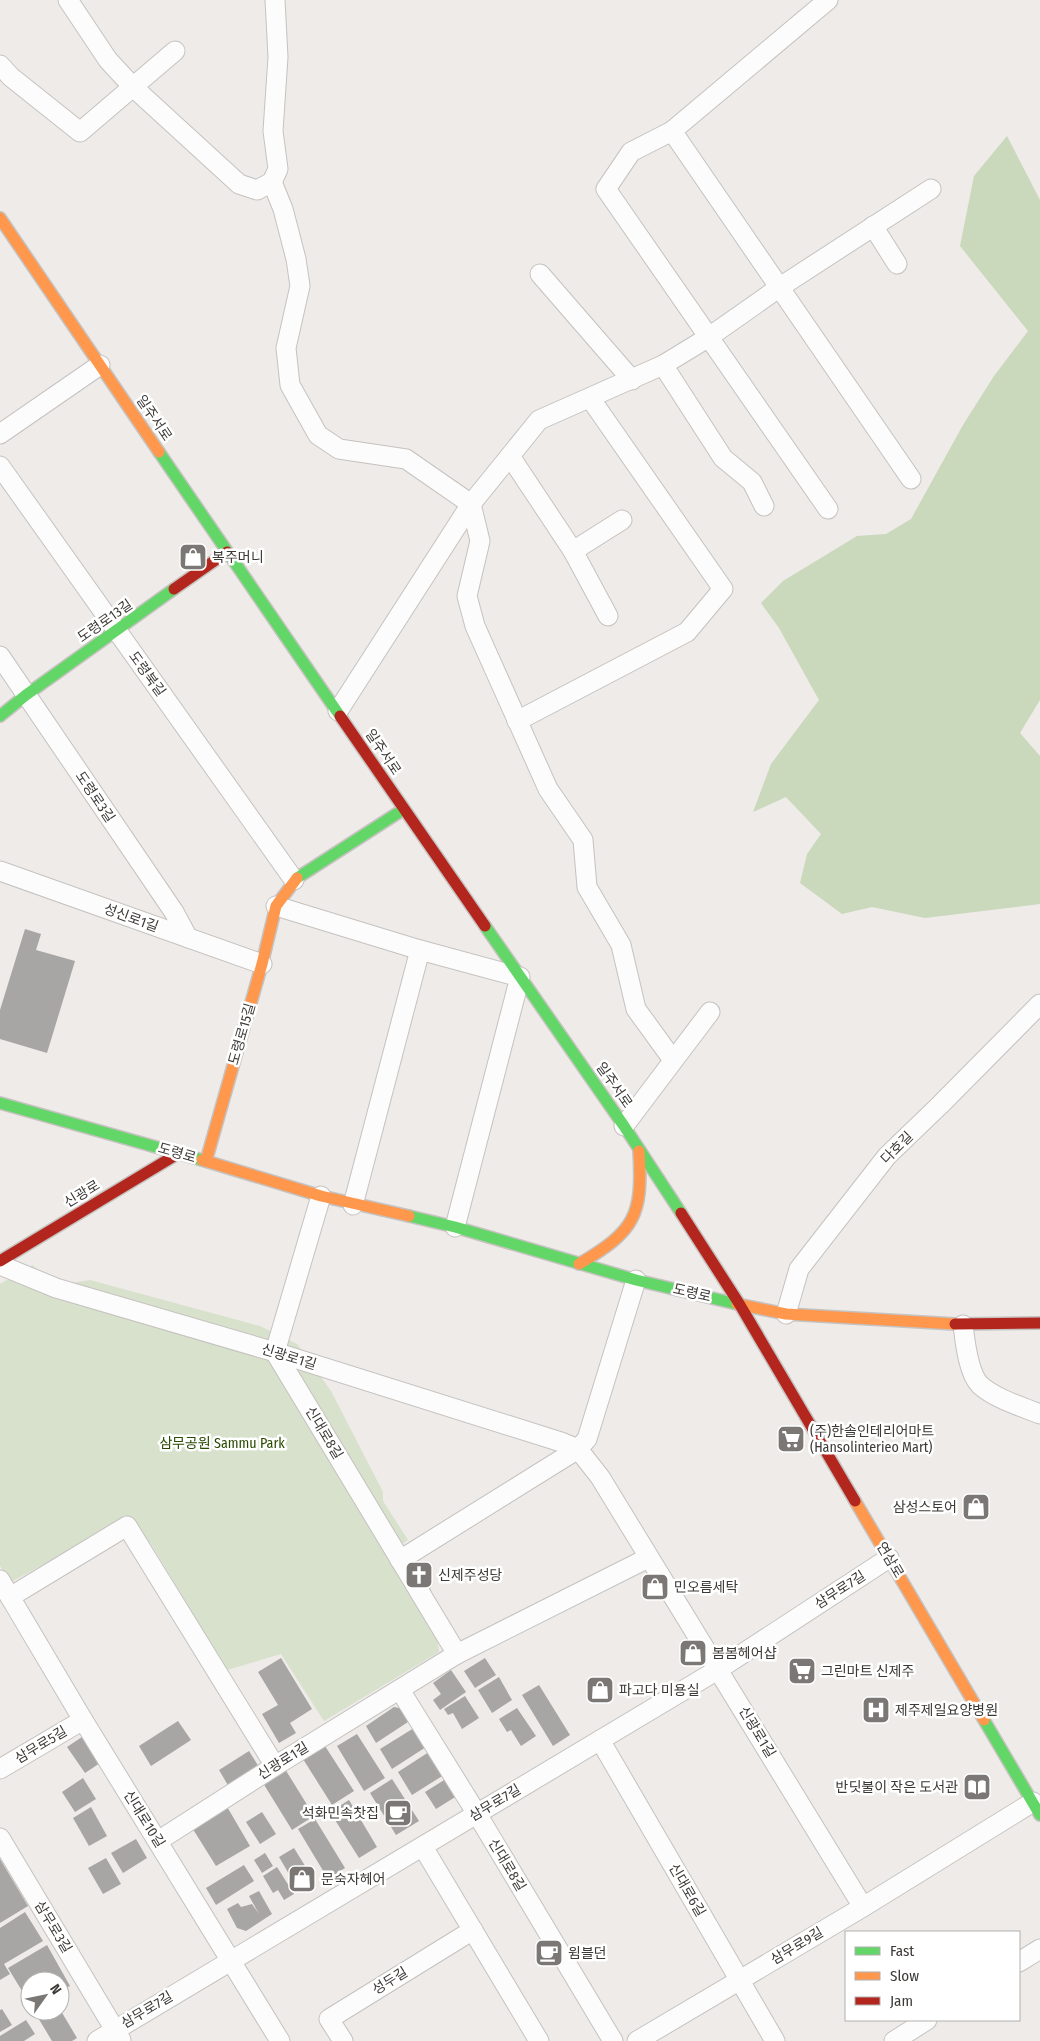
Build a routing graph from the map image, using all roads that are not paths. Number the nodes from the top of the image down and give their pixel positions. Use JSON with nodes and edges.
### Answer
{"nodes":[{"id":1,"x":68,"y":0,"type":"edge"},
{"id":2,"x":275,"y":0,"type":"edge"},
{"id":3,"x":828,"y":0,"type":"edge"},
{"id":4,"x":175,"y":51,"type":"dead end"},
{"id":5,"x":0,"y":65,"type":"edge"},
{"id":6,"x":133,"y":87,"type":"junction"},
{"id":7,"x":672,"y":131,"type":"junction"},
{"id":8,"x":272,"y":182,"type":"junction"},
{"id":9,"x":931,"y":189,"type":"dead end"},
{"id":10,"x":0,"y":218,"type":"edge"},
{"id":11,"x":874,"y":226,"type":"junction"},
{"id":12,"x":897,"y":264,"type":"dead end"},
{"id":13,"x":540,"y":274,"type":"dead end"},
{"id":14,"x":780,"y":287,"type":"junction"},
{"id":15,"x":710,"y":337,"type":"junction"},
{"id":16,"x":100,"y":365,"type":"junction"},
{"id":17,"x":663,"y":366,"type":"junction"},
{"id":18,"x":632,"y":380,"type":"junction"},
{"id":19,"x":590,"y":398,"type":"junction"},
{"id":20,"x":0,"y":434,"type":"edge"},
{"id":21,"x":510,"y":456,"type":"junction"},
{"id":22,"x":0,"y":466,"type":"edge"},
{"id":23,"x":911,"y":479,"type":"dead end"},
{"id":24,"x":471,"y":504,"type":"junction"},
{"id":25,"x":764,"y":506,"type":"dead end"},
{"id":26,"x":828,"y":509,"type":"dead end"},
{"id":27,"x":622,"y":520,"type":"dead end"},
{"id":28,"x":573,"y":551,"type":"junction"},
{"id":29,"x":227,"y":552,"type":"junction"},
{"id":30,"x":608,"y":616,"type":"dead end"},
{"id":31,"x":116,"y":632,"type":"junction"},
{"id":32,"x":0,"y":656,"type":"edge"},
{"id":33,"x":26,"y":695,"type":"junction"},
{"id":34,"x":338,"y":712,"type":"junction"},
{"id":35,"x":0,"y":716,"type":"edge"},
{"id":36,"x":517,"y":721,"type":"junction"},
{"id":37,"x":404,"y":809,"type":"junction"},
{"id":38,"x":0,"y":871,"type":"edge"},
{"id":39,"x":294,"y":880,"type":"junction"},
{"id":40,"x":276,"y":906,"type":"junction"},
{"id":41,"x":188,"y":938,"type":"junction"},
{"id":42,"x":420,"y":950,"type":"junction"},
{"id":43,"x":262,"y":964,"type":"junction"},
{"id":44,"x":520,"y":976,"type":"junction"},
{"id":45,"x":1040,"y":1004,"type":"edge"},
{"id":46,"x":710,"y":1012,"type":"dead end"},
{"id":47,"x":673,"y":1060,"type":"junction"},
{"id":48,"x":0,"y":1103,"type":"edge"},
{"id":49,"x":624,"y":1126,"type":"junction"},
{"id":50,"x":639,"y":1150,"type":"junction"},
{"id":51,"x":179,"y":1154,"type":"junction"},
{"id":52,"x":206,"y":1161,"type":"junction"},
{"id":53,"x":321,"y":1196,"type":"junction"},
{"id":54,"x":353,"y":1205,"type":"junction"},
{"id":55,"x":456,"y":1227,"type":"junction"},
{"id":56,"x":0,"y":1261,"type":"edge"},
{"id":57,"x":579,"y":1264,"type":"junction"},
{"id":58,"x":0,"y":1265,"type":"edge"},
{"id":59,"x":636,"y":1280,"type":"junction"},
{"id":60,"x":740,"y":1304,"type":"junction"},
{"id":61,"x":786,"y":1314,"type":"junction"},
{"id":62,"x":1040,"y":1323,"type":"edge"},
{"id":63,"x":962,"y":1325,"type":"junction"},
{"id":64,"x":274,"y":1352,"type":"junction"},
{"id":65,"x":1040,"y":1414,"type":"edge"},
{"id":66,"x":578,"y":1449,"type":"junction"},
{"id":67,"x":648,"y":1558,"type":"junction"},
{"id":68,"x":889,"y":1558,"type":"junction"},
{"id":69,"x":400,"y":1560,"type":"junction"},
{"id":70,"x":0,"y":1580,"type":"edge"},
{"id":71,"x":10,"y":1597,"type":"junction"},
{"id":72,"x":457,"y":1654,"type":"junction"},
{"id":73,"x":718,"y":1668,"type":"junction"},
{"id":74,"x":400,"y":1690,"type":"junction"},
{"id":75,"x":83,"y":1720,"type":"junction"},
{"id":76,"x":600,"y":1740,"type":"junction"},
{"id":77,"x":275,"y":1766,"type":"junction"},
{"id":78,"x":0,"y":1769,"type":"edge"},
{"id":79,"x":1036,"y":1809,"type":"edge"},
{"id":80,"x":477,"y":1814,"type":"junction"},
{"id":81,"x":0,"y":1838,"type":"edge"},
{"id":82,"x":158,"y":1841,"type":"junction"},
{"id":83,"x":422,"y":1847,"type":"junction"},
{"id":84,"x":863,"y":1907,"type":"junction"},
{"id":85,"x":472,"y":1930,"type":"junction"},
{"id":86,"x":1040,"y":1949,"type":"edge"},
{"id":87,"x":230,"y":1961,"type":"junction"},
{"id":88,"x":1020,"y":1961,"type":"edge"},
{"id":89,"x":739,"y":1981,"type":"junction"},
{"id":90,"x":925,"y":2021,"type":"edge"},
{"id":91,"x":119,"y":2035,"type":"edge"},
{"id":92,"x":97,"y":2041,"type":"edge"},
{"id":93,"x":280,"y":2041,"type":"edge"},
{"id":94,"x":343,"y":2041,"type":"edge"},
{"id":95,"x":539,"y":2041,"type":"edge"},
{"id":96,"x":613,"y":2041,"type":"edge"},
{"id":97,"x":636,"y":2041,"type":"edge"},
{"id":98,"x":775,"y":2041,"type":"edge"},
{"id":99,"x":894,"y":2041,"type":"edge"}],
"edges":[{"from":1,"to":6,"type":"street"},
{"from":2,"to":8,"type":"street"},
{"from":3,"to":7,"type":"street"},
{"from":4,"to":6,"type":"street"},
{"from":5,"to":6,"type":"street"},
{"from":6,"to":8,"type":"street"},
{"from":7,"to":14,"type":"street"},
{"from":7,"to":15,"type":"street"},
{"from":8,"to":24,"type":"street"},
{"from":9,"to":11,"type":"street"},
{"from":10,"to":16,"type":"main road","name":"일주서로"},
{"from":11,"to":12,"type":"street"},
{"from":11,"to":14,"type":"street"},
{"from":13,"to":18,"type":"street"},
{"from":14,"to":15,"type":"street"},
{"from":14,"to":23,"type":"street"},
{"from":15,"to":17,"type":"street"},
{"from":15,"to":26,"type":"street"},
{"from":16,"to":20,"type":"street"},
{"from":16,"to":29,"type":"main road","name":"일주서로"},
{"from":17,"to":18,"type":"street"},
{"from":17,"to":25,"type":"street"},
{"from":18,"to":19,"type":"street"},
{"from":19,"to":21,"type":"street"},
{"from":19,"to":36,"type":"street"},
{"from":21,"to":24,"type":"street"},
{"from":21,"to":28,"type":"street"},
{"from":22,"to":31,"type":"street","name":"도령북길"},
{"from":24,"to":34,"type":"street"},
{"from":24,"to":36,"type":"street"},
{"from":27,"to":28,"type":"street"},
{"from":28,"to":30,"type":"street"},
{"from":29,"to":31,"type":"main road","name":"도령로13길"},
{"from":29,"to":34,"type":"main road","name":"일주서로"},
{"from":31,"to":33,"type":"main road","name":"도령로13길"},
{"from":31,"to":39,"type":"street","name":"도령북길"},
{"from":32,"to":33,"type":"street","name":"도령로3길"},
{"from":33,"to":35,"type":"main road","name":"도령로13길"},
{"from":33,"to":41,"type":"street","name":"도령로3길"},
{"from":34,"to":37,"type":"main road","name":"일주서로"},
{"from":36,"to":47,"type":"street"},
{"from":37,"to":39,"type":"main road","name":"도령로15길"},
{"from":37,"to":44,"type":"main road","name":"일주서로"},
{"from":38,"to":41,"type":"street","name":"성신로1길"},
{"from":39,"to":40,"type":"main road","name":"도령로15길"},
{"from":40,"to":42,"type":"street"},
{"from":40,"to":43,"type":"main road","name":"도령로15길"},
{"from":41,"to":43,"type":"street","name":"성신로1길"},
{"from":42,"to":44,"type":"street"},
{"from":42,"to":54,"type":"street"},
{"from":43,"to":52,"type":"main road","name":"도령로15길"},
{"from":44,"to":49,"type":"main road","name":"일주서로"},
{"from":44,"to":55,"type":"street"},
{"from":45,"to":61,"type":"street","name":"다호길"},
{"from":46,"to":47,"type":"street"},
{"from":47,"to":49,"type":"street"},
{"from":48,"to":51,"type":"main road","name":"도령로"},
{"from":49,"to":50,"type":"main road","name":"일주서로"},
{"from":50,"to":57,"type":"main road"},
{"from":50,"to":60,"type":"main road","name":"일주서로"},
{"from":51,"to":52,"type":"main road","name":"도령로"},
{"from":51,"to":56,"type":"main road","name":"신광로"},
{"from":52,"to":53,"type":"main road","name":"도령로"},
{"from":53,"to":54,"type":"main road","name":"도령로"},
{"from":53,"to":64,"type":"street"},
{"from":54,"to":55,"type":"main road","name":"도령로"},
{"from":55,"to":57,"type":"main road","name":"도령로"},
{"from":57,"to":59,"type":"main road","name":"도령로"},
{"from":58,"to":64,"type":"street","name":"신광로1길"},
{"from":59,"to":60,"type":"main road","name":"도령로"},
{"from":59,"to":66,"type":"street"},
{"from":60,"to":61,"type":"main road","name":"도령로"},
{"from":60,"to":68,"type":"main road","name":"연삼로"},
{"from":61,"to":63,"type":"main road","name":"도령로"},
{"from":62,"to":63,"type":"main road","name":"도령로"},
{"from":63,"to":65,"type":"street"},
{"from":64,"to":66,"type":"street","name":"신광로1길"},
{"from":64,"to":69,"type":"street","name":"신대로8길"},
{"from":66,"to":67,"type":"street","name":"신광로1길"},
{"from":66,"to":69,"type":"street"},
{"from":67,"to":72,"type":"street","name":"신광로1길"},
{"from":67,"to":73,"type":"street","name":"신광로1길"},
{"from":68,"to":73,"type":"street","name":"삼무로7길"},
{"from":68,"to":79,"type":"main road","name":"연삼로"},
{"from":69,"to":72,"type":"street","name":"신대로8길"},
{"from":70,"to":71,"type":"street","name":"신대로10길"},
{"from":71,"to":75,"type":"street","name":"신대로10길"},
{"from":71,"to":77,"type":"street"},
{"from":72,"to":74,"type":"street","name":"신광로1길"},
{"from":73,"to":76,"type":"street","name":"삼무로7길"},
{"from":73,"to":84,"type":"street","name":"신광로1길"},
{"from":74,"to":77,"type":"street","name":"신광로1길"},
{"from":74,"to":80,"type":"street","name":"신대로8길"},
{"from":75,"to":78,"type":"street","name":"삼무로5길"},
{"from":75,"to":82,"type":"street","name":"신대로10길"},
{"from":76,"to":80,"type":"street","name":"삼무로7길"},
{"from":76,"to":89,"type":"street","name":"신대로6길"},
{"from":77,"to":82,"type":"street","name":"신광로1길"},
{"from":79,"to":84,"type":"street","name":"삼무로9길"},
{"from":80,"to":83,"type":"street","name":"삼무로7길"},
{"from":80,"to":96,"type":"street","name":"신대로8길"},
{"from":81,"to":91,"type":"street","name":"삼무로3길"},
{"from":82,"to":87,"type":"street","name":"신대로10길"},
{"from":83,"to":85,"type":"street"},
{"from":83,"to":87,"type":"street","name":"삼무로7길"},
{"from":84,"to":89,"type":"street","name":"삼무로9길"},
{"from":85,"to":94,"type":"street","name":"성두길"},
{"from":85,"to":95,"type":"street"},
{"from":86,"to":88,"type":"street"},
{"from":87,"to":91,"type":"street","name":"삼무로7길"},
{"from":87,"to":93,"type":"street","name":"신대로10길"},
{"from":89,"to":97,"type":"street","name":"삼무로9길"},
{"from":89,"to":98,"type":"street","name":"신대로6길"},
{"from":90,"to":99,"type":"street"},
{"from":91,"to":92,"type":"street","name":"삼무로7길"}]}
